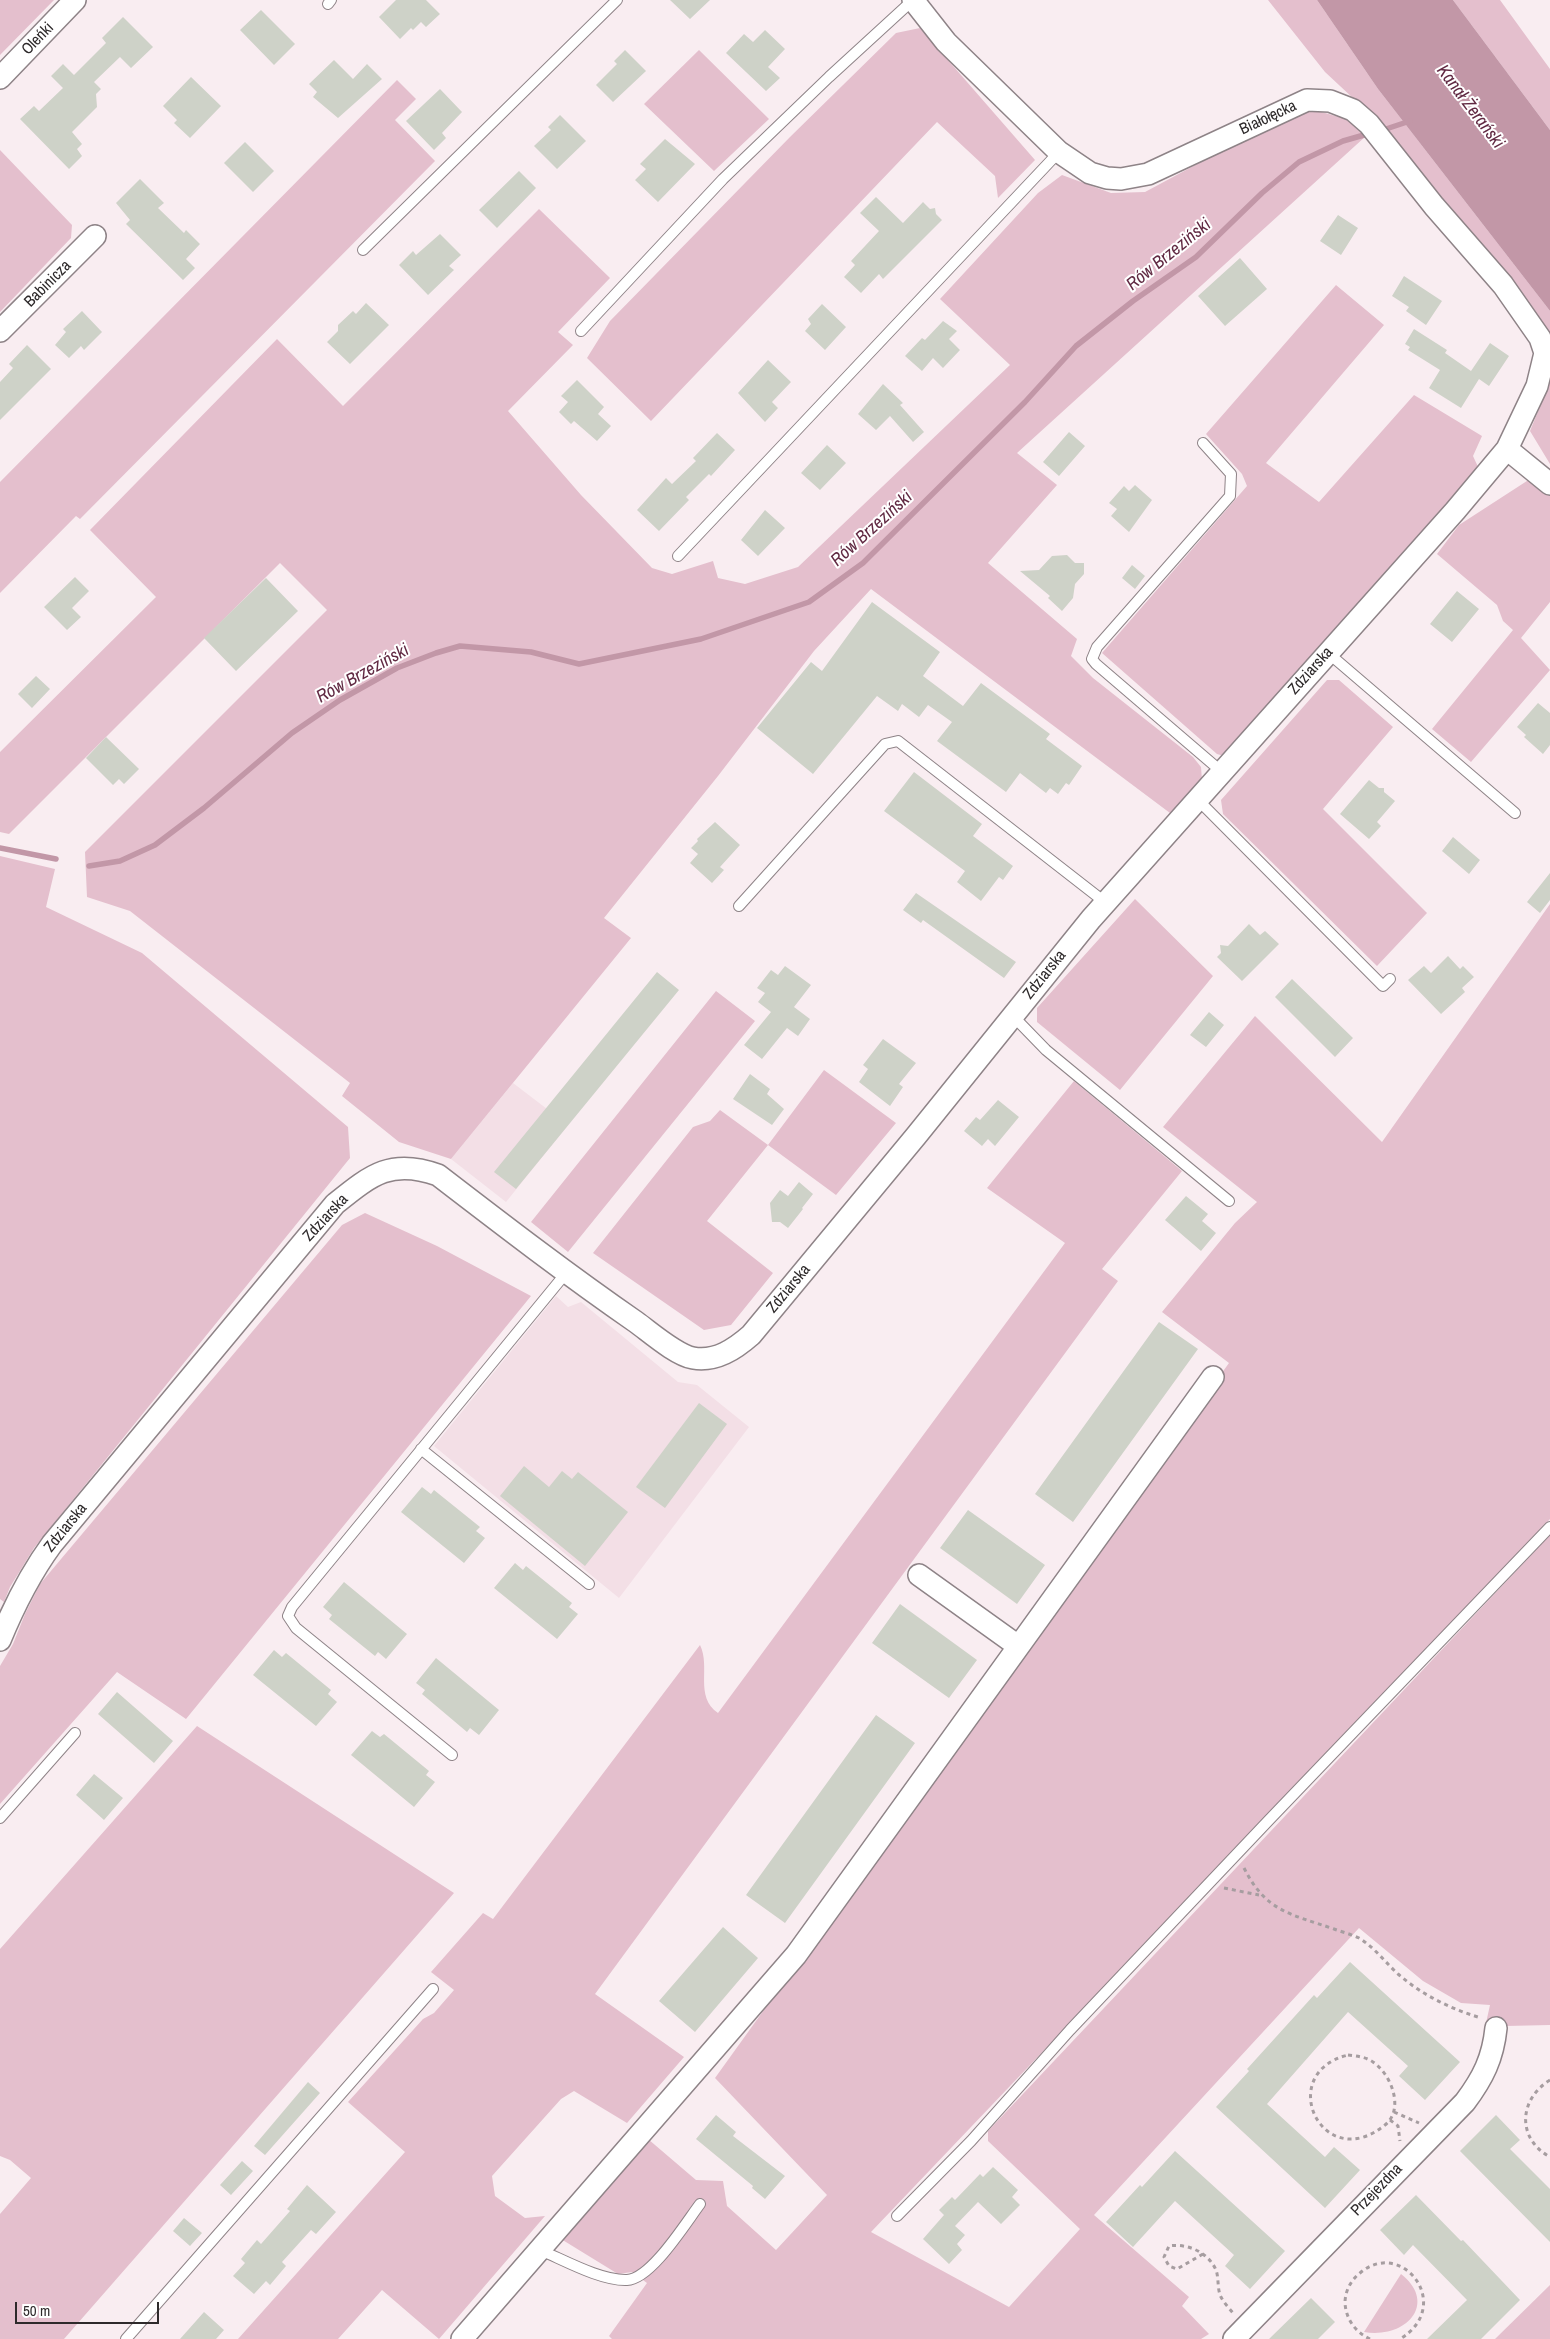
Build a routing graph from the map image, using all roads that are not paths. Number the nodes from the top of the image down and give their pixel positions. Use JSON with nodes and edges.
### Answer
{"nodes":[{"id":1,"x":75,"y":0,"type":"edge"},
{"id":2,"x":617,"y":0,"type":"edge"},
{"id":3,"x":913,"y":0,"type":"edge"},
{"id":4,"x":0,"y":78,"type":"edge"},
{"id":5,"x":1059,"y":152,"type":"junction"},
{"id":6,"x":95,"y":236,"type":"dead end"},
{"id":7,"x":363,"y":250,"type":"dead end"},
{"id":8,"x":582,"y":331,"type":"dead end"},
{"id":9,"x":0,"y":332,"type":"edge"},
{"id":10,"x":1203,"y":443,"type":"dead end"},
{"id":11,"x":1507,"y":448,"type":"junction"},
{"id":12,"x":1550,"y":484,"type":"edge"},
{"id":13,"x":678,"y":556,"type":"dead end"},
{"id":14,"x":1327,"y":652,"type":"junction"},
{"id":15,"x":1222,"y":772,"type":"junction"},
{"id":16,"x":1198,"y":800,"type":"junction"},
{"id":17,"x":1516,"y":813,"type":"dead end"},
{"id":18,"x":1106,"y":903,"type":"junction"},
{"id":19,"x":739,"y":906,"type":"dead end"},
{"id":20,"x":1390,"y":979,"type":"dead end"},
{"id":21,"x":1012,"y":1015,"type":"junction"},
{"id":22,"x":1229,"y":1202,"type":"dead end"},
{"id":23,"x":566,"y":1273,"type":"junction"},
{"id":24,"x":1213,"y":1377,"type":"dead end"},
{"id":25,"x":421,"y":1450,"type":"junction"},
{"id":26,"x":1550,"y":1527,"type":"edge"},
{"id":27,"x":919,"y":1575,"type":"dead end"},
{"id":28,"x":589,"y":1584,"type":"dead end"},
{"id":29,"x":0,"y":1640,"type":"edge"},
{"id":30,"x":1018,"y":1646,"type":"junction"},
{"id":31,"x":75,"y":1733,"type":"dead end"},
{"id":32,"x":452,"y":1755,"type":"dead end"},
{"id":33,"x":0,"y":1818,"type":"edge"},
{"id":34,"x":434,"y":1989,"type":"dead end"},
{"id":35,"x":1489,"y":2025,"type":"road end"},
{"id":36,"x":700,"y":2204,"type":"dead end"},
{"id":37,"x":897,"y":2216,"type":"dead end"},
{"id":38,"x":540,"y":2250,"type":"junction"},
{"id":39,"x":126,"y":2339,"type":"edge"},
{"id":40,"x":462,"y":2339,"type":"edge"},
{"id":41,"x":1234,"y":2339,"type":"edge"}],
"edges":[{"from":1,"to":4,"type":"street","name":"Oleńki"},
{"from":2,"to":7,"type":"lane"},
{"from":3,"to":5,"type":"street","name":"Białołęcka"},
{"from":3,"to":8,"type":"lane"},
{"from":5,"to":11,"type":"street","name":"Białołęcka"},
{"from":5,"to":13,"type":"lane"},
{"from":6,"to":9,"type":"street","name":"Babinicza"},
{"from":10,"to":15,"type":"lane"},
{"from":11,"to":12,"type":"street"},
{"from":11,"to":14,"type":"street","name":"Zdziarska"},
{"from":14,"to":15,"type":"street","name":"Zdziarska"},
{"from":14,"to":17,"type":"lane"},
{"from":15,"to":16,"type":"street","name":"Zdziarska"},
{"from":16,"to":18,"type":"street","name":"Zdziarska"},
{"from":16,"to":20,"type":"lane"},
{"from":18,"to":19,"type":"lane"},
{"from":18,"to":21,"type":"street","name":"Zdziarska"},
{"from":21,"to":22,"type":"lane"},
{"from":21,"to":23,"type":"street","name":"Zdziarska"},
{"from":23,"to":25,"type":"lane"},
{"from":23,"to":29,"type":"street","name":"Zdziarska"},
{"from":24,"to":30,"type":"street"},
{"from":25,"to":28,"type":"lane"},
{"from":25,"to":32,"type":"lane"},
{"from":26,"to":37,"type":"lane"},
{"from":27,"to":30,"type":"street"},
{"from":30,"to":38,"type":"street"},
{"from":31,"to":33,"type":"lane"},
{"from":34,"to":39,"type":"lane"},
{"from":35,"to":41,"type":"street","name":"Przejezdna"},
{"from":36,"to":38,"type":"lane"},
{"from":38,"to":40,"type":"street"}]}
